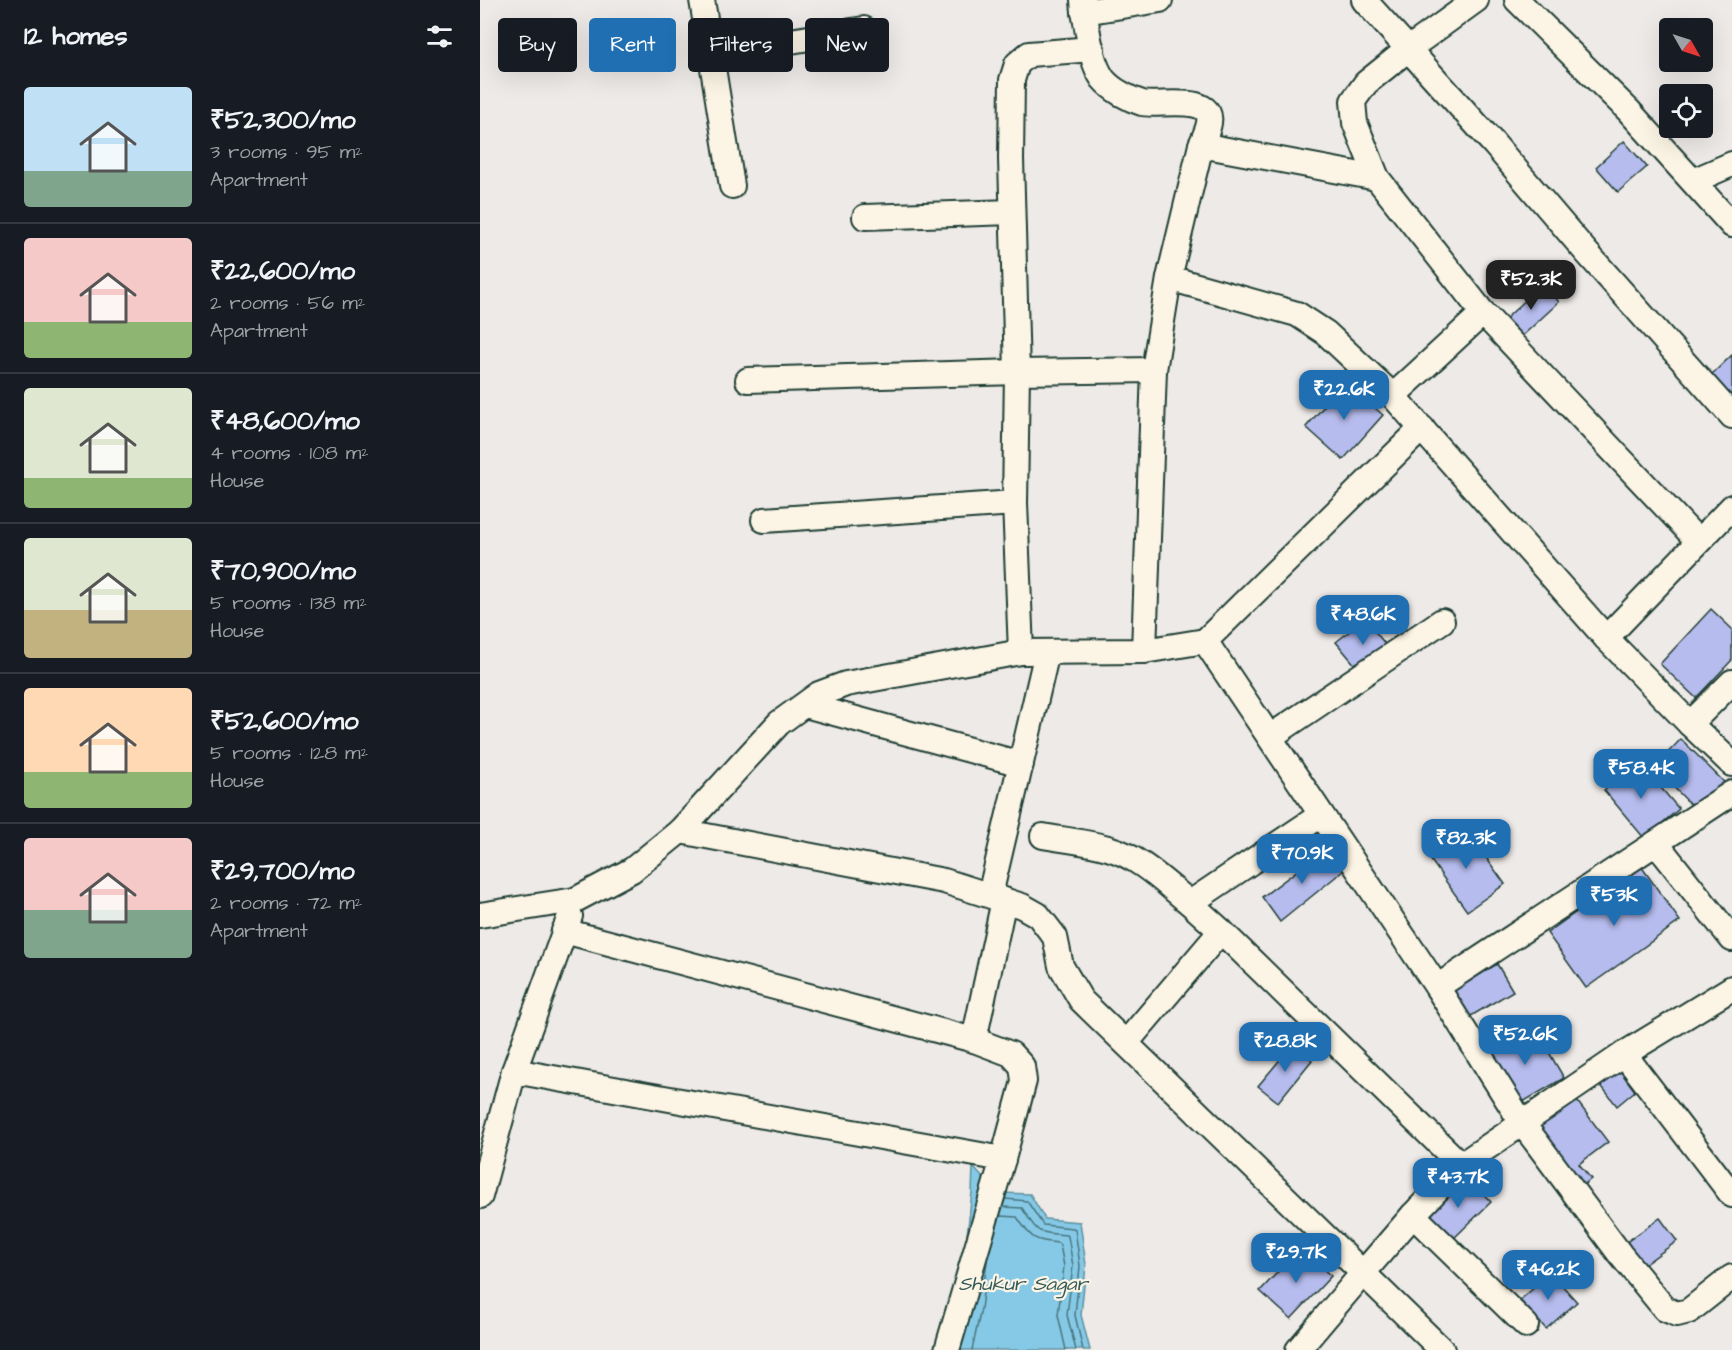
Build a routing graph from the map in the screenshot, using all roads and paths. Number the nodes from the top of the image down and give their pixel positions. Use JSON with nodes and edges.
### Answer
{"nodes":[{"id":1,"x":702,"y":0,"type":"edge"},
{"id":2,"x":1160,"y":0,"type":"edge"},
{"id":3,"x":1364,"y":0,"type":"edge"},
{"id":4,"x":1476,"y":0,"type":"edge"},
{"id":5,"x":1517,"y":0,"type":"edge"},
{"id":6,"x":1084,"y":6,"type":"edge"},
{"id":7,"x":705,"y":18,"type":"edge"},
{"id":8,"x":1092,"y":49,"type":"junction"},
{"id":9,"x":1407,"y":50,"type":"junction"},
{"id":10,"x":714,"y":72,"type":"edge"},
{"id":11,"x":1201,"y":145,"type":"junction"},
{"id":12,"x":1732,"y":164,"type":"edge"},
{"id":13,"x":1377,"y":177,"type":"junction"},
{"id":14,"x":1693,"y":181,"type":"junction"},
{"id":15,"x":732,"y":186,"type":"dead end"},
{"id":16,"x":1012,"y":212,"type":"junction"},
{"id":17,"x":865,"y":217,"type":"dead end"},
{"id":18,"x":1732,"y":225,"type":"edge"},
{"id":19,"x":1169,"y":278,"type":"junction"},
{"id":20,"x":1483,"y":313,"type":"junction"},
{"id":21,"x":1154,"y":370,"type":"junction"},
{"id":22,"x":1017,"y":372,"type":"junction"},
{"id":23,"x":748,"y":380,"type":"dead end"},
{"id":24,"x":1394,"y":396,"type":"junction"},
{"id":25,"x":1732,"y":416,"type":"edge"},
{"id":26,"x":1422,"y":428,"type":"junction"},
{"id":27,"x":1016,"y":503,"type":"junction"},
{"id":28,"x":1732,"y":507,"type":"edge"},
{"id":29,"x":764,"y":520,"type":"dead end"},
{"id":30,"x":1698,"y":541,"type":"junction"},
{"id":31,"x":1442,"y":621,"type":"dead end"},
{"id":32,"x":1606,"y":638,"type":"junction"},
{"id":33,"x":1205,"y":641,"type":"junction"},
{"id":34,"x":1144,"y":651,"type":"junction"},
{"id":35,"x":1021,"y":652,"type":"junction"},
{"id":36,"x":1047,"y":652,"type":"junction"},
{"id":37,"x":1732,"y":682,"type":"edge"},
{"id":38,"x":805,"y":705,"type":"junction"},
{"id":39,"x":1690,"y":724,"type":"junction"},
{"id":40,"x":1270,"y":737,"type":"junction"},
{"id":41,"x":1021,"y":764,"type":"junction"},
{"id":42,"x":1732,"y":764,"type":"edge"},
{"id":43,"x":1732,"y":793,"type":"edge"},
{"id":44,"x":1322,"y":815,"type":"junction"},
{"id":45,"x":680,"y":831,"type":"junction"},
{"id":46,"x":1043,"y":836,"type":"dead end"},
{"id":47,"x":1656,"y":843,"type":"junction"},
{"id":48,"x":997,"y":898,"type":"junction"},
{"id":49,"x":576,"y":900,"type":"junction"},
{"id":50,"x":1190,"y":903,"type":"junction"},
{"id":51,"x":480,"y":915,"type":"edge"},
{"id":52,"x":564,"y":931,"type":"junction"},
{"id":53,"x":1221,"y":931,"type":"junction"},
{"id":54,"x":1732,"y":939,"type":"edge"},
{"id":55,"x":1437,"y":987,"type":"junction"},
{"id":56,"x":1732,"y":988,"type":"edge"},
{"id":57,"x":974,"y":1040,"type":"junction"},
{"id":58,"x":1126,"y":1043,"type":"junction"},
{"id":59,"x":1624,"y":1054,"type":"junction"},
{"id":60,"x":514,"y":1071,"type":"junction"},
{"id":61,"x":1522,"y":1123,"type":"junction"},
{"id":62,"x":1003,"y":1159,"type":"junction"},
{"id":63,"x":1461,"y":1165,"type":"junction"},
{"id":64,"x":1732,"y":1195,"type":"edge"},
{"id":65,"x":480,"y":1196,"type":"edge"},
{"id":66,"x":1413,"y":1215,"type":"junction"},
{"id":67,"x":1363,"y":1273,"type":"junction"},
{"id":68,"x":1732,"y":1276,"type":"edge"},
{"id":69,"x":1526,"y":1325,"type":"dead end"},
{"id":70,"x":947,"y":1350,"type":"edge"},
{"id":71,"x":1298,"y":1350,"type":"edge"},
{"id":72,"x":1442,"y":1350,"type":"edge"}],
"edges":[{"from":1,"to":7,"type":"street"},
{"from":2,"to":6,"type":"street"},
{"from":3,"to":9,"type":"street"},
{"from":4,"to":9,"type":"street"},
{"from":5,"to":14,"type":"street"},
{"from":6,"to":8,"type":"street"},
{"from":8,"to":11,"type":"street"},
{"from":8,"to":16,"type":"street"},
{"from":9,"to":13,"type":"street"},
{"from":9,"to":25,"type":"street"},
{"from":10,"to":15,"type":"street"},
{"from":11,"to":13,"type":"street"},
{"from":11,"to":19,"type":"street"},
{"from":12,"to":14,"type":"street"},
{"from":13,"to":20,"type":"street"},
{"from":14,"to":18,"type":"street"},
{"from":16,"to":17,"type":"street"},
{"from":16,"to":22,"type":"street"},
{"from":19,"to":21,"type":"street"},
{"from":19,"to":24,"type":"street"},
{"from":20,"to":24,"type":"street"},
{"from":20,"to":30,"type":"street"},
{"from":21,"to":22,"type":"street"},
{"from":21,"to":34,"type":"street"},
{"from":22,"to":23,"type":"street"},
{"from":22,"to":27,"type":"street"},
{"from":24,"to":26,"type":"street"},
{"from":26,"to":32,"type":"street"},
{"from":26,"to":33,"type":"street"},
{"from":27,"to":29,"type":"street"},
{"from":27,"to":35,"type":"street"},
{"from":28,"to":30,"type":"street"},
{"from":30,"to":32,"type":"street"},
{"from":31,"to":40,"type":"street"},
{"from":32,"to":39,"type":"street"},
{"from":33,"to":34,"type":"street"},
{"from":33,"to":40,"type":"street"},
{"from":34,"to":36,"type":"street"},
{"from":35,"to":36,"type":"street"},
{"from":35,"to":38,"type":"street"},
{"from":36,"to":41,"type":"street"},
{"from":37,"to":39,"type":"street"},
{"from":38,"to":41,"type":"street"},
{"from":38,"to":45,"type":"street"},
{"from":39,"to":42,"type":"street"},
{"from":40,"to":44,"type":"street"},
{"from":41,"to":48,"type":"street"},
{"from":43,"to":47,"type":"street"},
{"from":44,"to":50,"type":"street"},
{"from":44,"to":55,"type":"street"},
{"from":45,"to":48,"type":"street"},
{"from":45,"to":49,"type":"street"},
{"from":46,"to":50,"type":"street"},
{"from":47,"to":54,"type":"street"},
{"from":47,"to":55,"type":"street"},
{"from":48,"to":57,"type":"street"},
{"from":48,"to":58,"type":"street"},
{"from":49,"to":51,"type":"street"},
{"from":49,"to":52,"type":"street"},
{"from":50,"to":53,"type":"street"},
{"from":52,"to":57,"type":"street"},
{"from":52,"to":60,"type":"street"},
{"from":53,"to":58,"type":"street"},
{"from":53,"to":63,"type":"street"},
{"from":55,"to":61,"type":"street"},
{"from":56,"to":59,"type":"street"},
{"from":57,"to":62,"type":"street"},
{"from":58,"to":67,"type":"street"},
{"from":59,"to":61,"type":"street"},
{"from":59,"to":64,"type":"street"},
{"from":60,"to":62,"type":"street"},
{"from":60,"to":65,"type":"street"},
{"from":61,"to":63,"type":"street"},
{"from":61,"to":68,"type":"street"},
{"from":62,"to":70,"type":"street"},
{"from":63,"to":66,"type":"street"},
{"from":66,"to":67,"type":"street"},
{"from":66,"to":69,"type":"street"},
{"from":67,"to":71,"type":"street"},
{"from":67,"to":72,"type":"street"}]}
